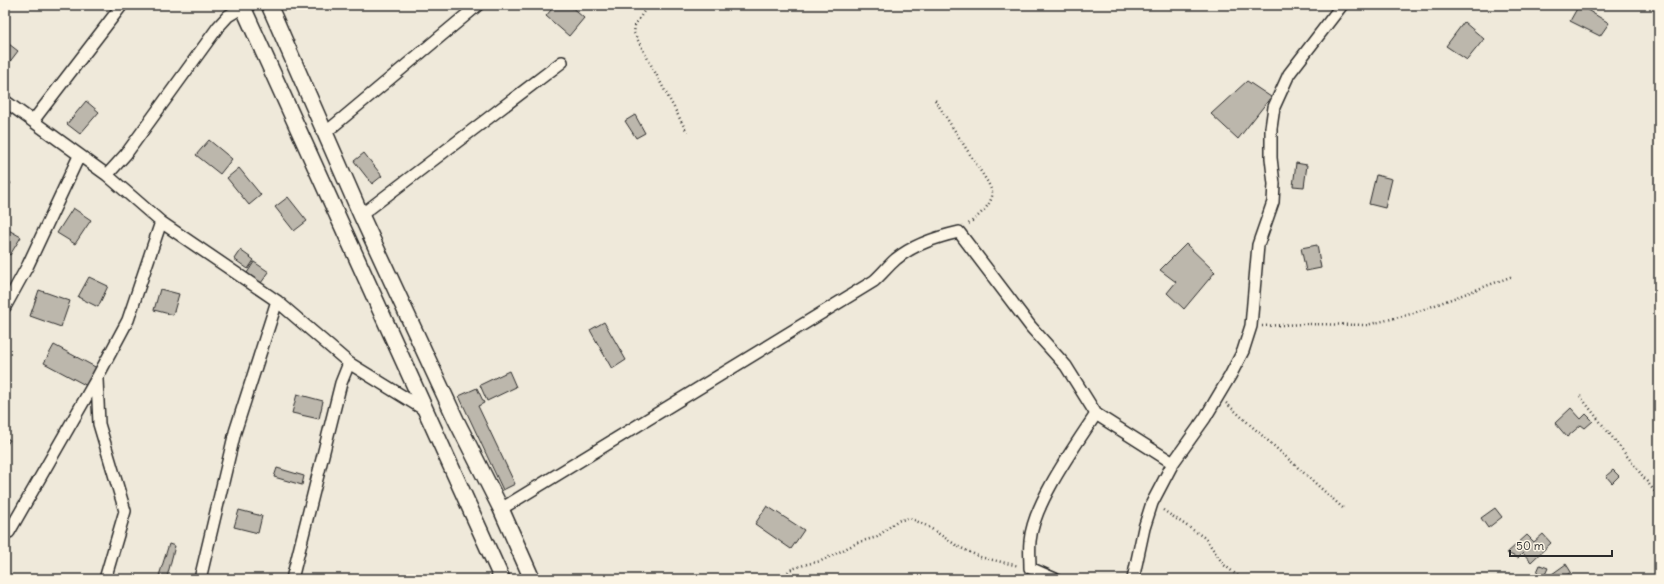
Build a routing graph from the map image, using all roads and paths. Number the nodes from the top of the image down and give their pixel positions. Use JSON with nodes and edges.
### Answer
{"nodes":[{"id":1,"x":122,"y":5,"type":"edge"},
{"id":2,"x":269,"y":5,"type":"edge"},
{"id":3,"x":478,"y":5,"type":"edge"},
{"id":4,"x":648,"y":5,"type":"edge"},
{"id":5,"x":1342,"y":5,"type":"edge"},
{"id":6,"x":242,"y":6,"type":"edge"},
{"id":7,"x":562,"y":62,"type":"dead end"},
{"id":8,"x":935,"y":100,"type":"dead end"},
{"id":9,"x":5,"y":101,"type":"edge"},
{"id":10,"x":33,"y":121,"type":"junction"},
{"id":11,"x":688,"y":132,"type":"dead end"},
{"id":12,"x":325,"y":133,"type":"junction"},
{"id":13,"x":79,"y":156,"type":"junction"},
{"id":14,"x":107,"y":175,"type":"junction"},
{"id":15,"x":361,"y":215,"type":"junction"},
{"id":16,"x":162,"y":222,"type":"junction"},
{"id":17,"x":959,"y":232,"type":"junction"},
{"id":18,"x":1513,"y":276,"type":"dead end"},
{"id":19,"x":277,"y":301,"type":"junction"},
{"id":20,"x":5,"y":307,"type":"edge"},
{"id":21,"x":1251,"y":326,"type":"junction"},
{"id":22,"x":349,"y":363,"type":"junction"},
{"id":23,"x":97,"y":378,"type":"junction"},
{"id":24,"x":1580,"y":396,"type":"dead end"},
{"id":25,"x":1218,"y":397,"type":"junction"},
{"id":26,"x":425,"y":410,"type":"junction"},
{"id":27,"x":1096,"y":414,"type":"junction"},
{"id":28,"x":1172,"y":463,"type":"junction"},
{"id":29,"x":1659,"y":496,"type":"edge"},
{"id":30,"x":1152,"y":503,"type":"junction"},
{"id":31,"x":502,"y":509,"type":"junction"},
{"id":32,"x":1344,"y":509,"type":"dead end"},
{"id":33,"x":9,"y":532,"type":"dead end"},
{"id":34,"x":1030,"y":568,"type":"junction"},
{"id":35,"x":105,"y":579,"type":"edge"},
{"id":36,"x":200,"y":579,"type":"edge"},
{"id":37,"x":292,"y":579,"type":"edge"},
{"id":38,"x":502,"y":579,"type":"edge"},
{"id":39,"x":532,"y":579,"type":"edge"},
{"id":40,"x":778,"y":579,"type":"edge"},
{"id":41,"x":1055,"y":579,"type":"edge"},
{"id":42,"x":1132,"y":579,"type":"edge"},
{"id":43,"x":1242,"y":579,"type":"edge"}],
"edges":[{"from":1,"to":10,"type":"street"},
{"from":2,"to":12,"type":"street"},
{"from":3,"to":12,"type":"street"},
{"from":4,"to":11,"type":"path"},
{"from":5,"to":21,"type":"street"},
{"from":6,"to":14,"type":"street"},
{"from":6,"to":26,"type":"street"},
{"from":7,"to":15,"type":"street"},
{"from":8,"to":17,"type":"path"},
{"from":9,"to":10,"type":"street"},
{"from":10,"to":13,"type":"street"},
{"from":12,"to":15,"type":"street"},
{"from":13,"to":14,"type":"street"},
{"from":13,"to":20,"type":"street"},
{"from":14,"to":16,"type":"street"},
{"from":15,"to":31,"type":"street"},
{"from":16,"to":19,"type":"street"},
{"from":16,"to":23,"type":"street"},
{"from":17,"to":27,"type":"street"},
{"from":17,"to":31,"type":"street"},
{"from":18,"to":21,"type":"path"},
{"from":19,"to":22,"type":"street"},
{"from":19,"to":36,"type":"street"},
{"from":21,"to":25,"type":"street"},
{"from":22,"to":26,"type":"street"},
{"from":22,"to":37,"type":"street"},
{"from":23,"to":33,"type":"street"},
{"from":23,"to":35,"type":"street"},
{"from":24,"to":29,"type":"path"},
{"from":25,"to":28,"type":"street"},
{"from":25,"to":32,"type":"path"},
{"from":26,"to":38,"type":"street"},
{"from":27,"to":28,"type":"street"},
{"from":27,"to":34,"type":"street"},
{"from":28,"to":30,"type":"street"},
{"from":30,"to":42,"type":"street"},
{"from":30,"to":43,"type":"path"},
{"from":31,"to":39,"type":"street"},
{"from":34,"to":40,"type":"path"},
{"from":34,"to":41,"type":"street"}]}
